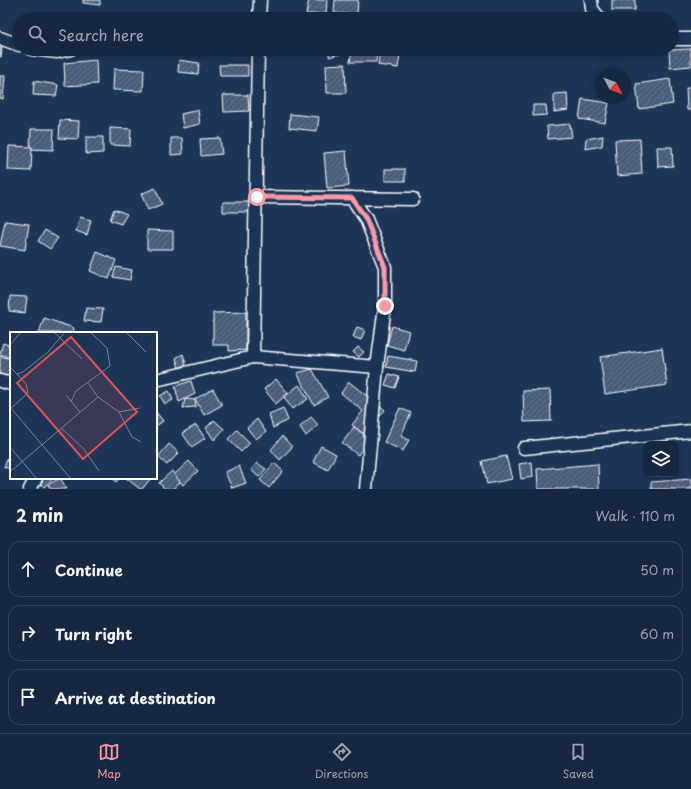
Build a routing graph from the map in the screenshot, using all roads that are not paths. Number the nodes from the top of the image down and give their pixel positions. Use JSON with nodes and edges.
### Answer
{"nodes":[{"id":1,"x":260,"y":0,"type":"edge"},
{"id":2,"x":591,"y":0,"type":"edge"},
{"id":3,"x":259,"y":12,"type":"edge"},
{"id":4,"x":594,"y":12,"type":"edge"},
{"id":5,"x":0,"y":38,"type":"edge"},
{"id":6,"x":679,"y":39,"type":"edge"},
{"id":7,"x":691,"y":39,"type":"edge"},
{"id":8,"x":12,"y":42,"type":"edge"},
{"id":9,"x":258,"y":56,"type":"edge"},
{"id":10,"x":257,"y":197,"type":"junction"},
{"id":11,"x":352,"y":198,"type":"junction"},
{"id":12,"x":413,"y":199,"type":"dead end"},
{"id":13,"x":253,"y":357,"type":"junction"},
{"id":14,"x":377,"y":367,"type":"junction"},
{"id":15,"x":157,"y":380,"type":"edge"},
{"id":16,"x":0,"y":381,"type":"edge"},
{"id":17,"x":10,"y":384,"type":"edge"},
{"id":18,"x":691,"y":431,"type":"edge"},
{"id":19,"x":524,"y":448,"type":"dead end"},
{"id":20,"x":35,"y":479,"type":"edge"},
{"id":21,"x":30,"y":489,"type":"edge"},
{"id":22,"x":366,"y":489,"type":"edge"}],
"edges":[{"from":1,"to":3,"type":"street"},
{"from":2,"to":4,"type":"street"},
{"from":5,"to":8,"type":"street"},
{"from":6,"to":7,"type":"street"},
{"from":9,"to":10,"type":"street"},
{"from":10,"to":11,"type":"street"},
{"from":10,"to":13,"type":"street"},
{"from":11,"to":12,"type":"street"},
{"from":11,"to":14,"type":"street"},
{"from":13,"to":14,"type":"street"},
{"from":13,"to":15,"type":"street"},
{"from":14,"to":22,"type":"street"},
{"from":16,"to":17,"type":"street"},
{"from":18,"to":19,"type":"street"},
{"from":20,"to":21,"type":"street"}]}
